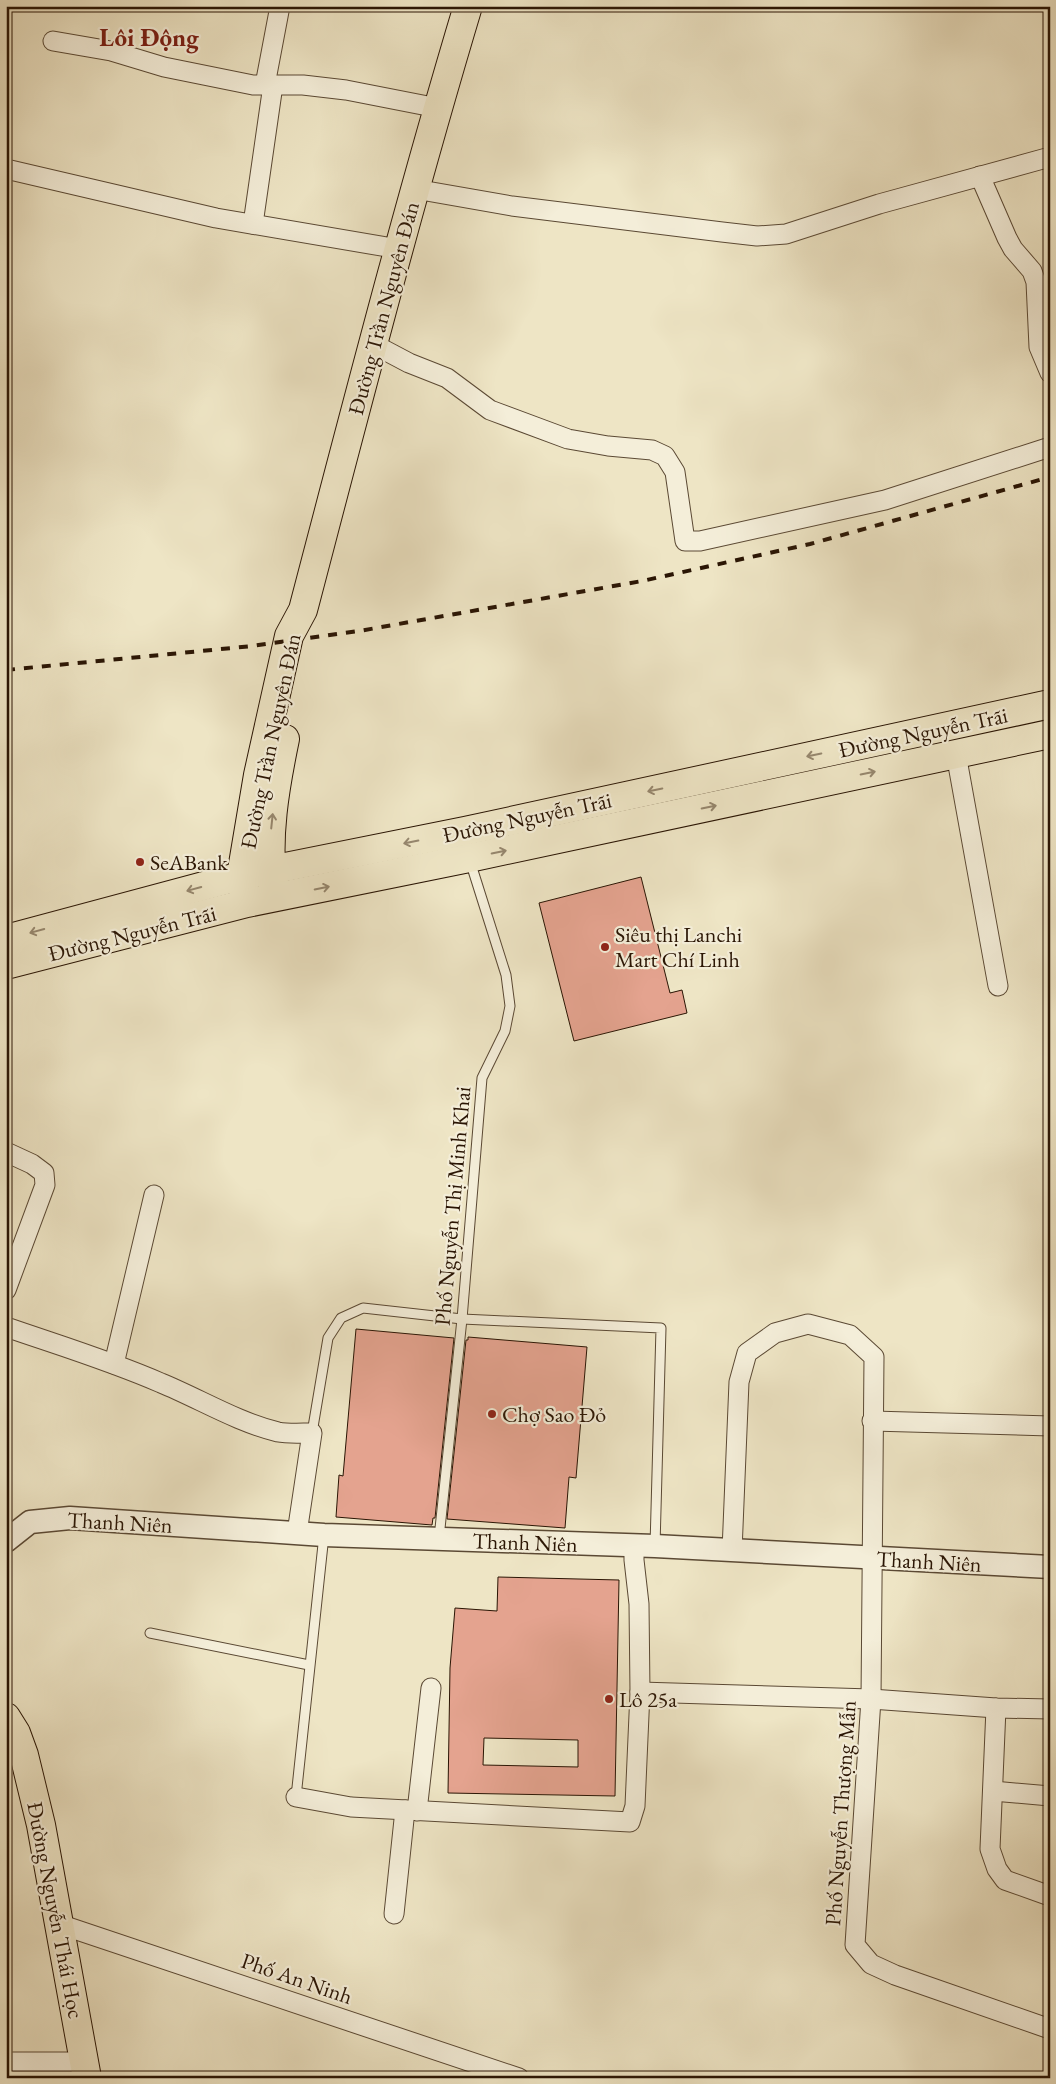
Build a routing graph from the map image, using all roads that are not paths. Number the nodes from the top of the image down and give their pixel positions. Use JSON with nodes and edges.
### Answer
{"nodes":[{"id":1,"x":280,"y":6,"type":"edge"},
{"id":2,"x":468,"y":6,"type":"edge"},
{"id":3,"x":53,"y":41,"type":"dead end"},
{"id":4,"x":269,"y":85,"type":"junction"},
{"id":5,"x":438,"y":108,"type":"junction"},
{"id":6,"x":1050,"y":157,"type":"edge"},
{"id":7,"x":6,"y":169,"type":"edge"},
{"id":8,"x":980,"y":176,"type":"junction"},
{"id":9,"x":415,"y":190,"type":"junction"},
{"id":10,"x":253,"y":224,"type":"junction"},
{"id":11,"x":399,"y":249,"type":"junction"},
{"id":12,"x":373,"y":344,"type":"junction"},
{"id":13,"x":1050,"y":373,"type":"edge"},
{"id":14,"x":1050,"y":447,"type":"edge"},
{"id":15,"x":303,"y":610,"type":"junction"},
{"id":16,"x":1050,"y":704,"type":"edge"},
{"id":17,"x":1050,"y":734,"type":"edge"},
{"id":18,"x":956,"y":754,"type":"junction"},
{"id":19,"x":465,"y":831,"type":"junction"},
{"id":20,"x":469,"y":858,"type":"junction"},
{"id":21,"x":271,"y":870,"type":"junction"},
{"id":22,"x":241,"y":876,"type":"junction"},
{"id":23,"x":274,"y":897,"type":"junction"},
{"id":24,"x":247,"y":903,"type":"junction"},
{"id":25,"x":6,"y":939,"type":"edge"},
{"id":26,"x":6,"y":965,"type":"edge"},
{"id":27,"x":998,"y":986,"type":"dead end"},
{"id":28,"x":6,"y":1152,"type":"edge"},
{"id":29,"x":154,"y":1196,"type":"dead end"},
{"id":30,"x":6,"y":1290,"type":"edge"},
{"id":31,"x":462,"y":1319,"type":"junction"},
{"id":32,"x":6,"y":1327,"type":"edge"},
{"id":33,"x":114,"y":1364,"type":"junction"},
{"id":34,"x":872,"y":1421,"type":"junction"},
{"id":35,"x":1050,"y":1426,"type":"edge"},
{"id":36,"x":312,"y":1433,"type":"junction"},
{"id":37,"x":297,"y":1533,"type":"junction"},
{"id":38,"x":324,"y":1535,"type":"junction"},
{"id":39,"x":439,"y":1538,"type":"junction"},
{"id":40,"x":6,"y":1541,"type":"edge"},
{"id":41,"x":644,"y":1546,"type":"junction"},
{"id":42,"x":732,"y":1551,"type":"junction"},
{"id":43,"x":872,"y":1558,"type":"junction"},
{"id":44,"x":1050,"y":1567,"type":"edge"},
{"id":45,"x":150,"y":1633,"type":"dead end"},
{"id":46,"x":309,"y":1665,"type":"junction"},
{"id":47,"x":431,"y":1688,"type":"dead end"},
{"id":48,"x":640,"y":1692,"type":"junction"},
{"id":49,"x":871,"y":1699,"type":"junction"},
{"id":50,"x":996,"y":1708,"type":"junction"},
{"id":51,"x":1050,"y":1709,"type":"edge"},
{"id":52,"x":6,"y":1718,"type":"edge"},
{"id":53,"x":993,"y":1791,"type":"junction"},
{"id":54,"x":1050,"y":1796,"type":"edge"},
{"id":55,"x":296,"y":1797,"type":"joint"},
{"id":56,"x":411,"y":1811,"type":"junction"},
{"id":57,"x":1050,"y":1896,"type":"edge"},
{"id":58,"x":394,"y":1914,"type":"dead end"},
{"id":59,"x":59,"y":1924,"type":"junction"},
{"id":60,"x":1050,"y":2029,"type":"edge"},
{"id":61,"x":6,"y":2062,"type":"edge"},
{"id":62,"x":86,"y":2070,"type":"edge"},
{"id":63,"x":518,"y":2078,"type":"edge"}],
"edges":[{"from":1,"to":4,"type":"street"},
{"from":2,"to":5,"type":"highway","name":"Đường Trần Nguyên Đán"},
{"from":3,"to":4,"type":"street"},
{"from":4,"to":5,"type":"street"},
{"from":4,"to":10,"type":"street"},
{"from":5,"to":9,"type":"highway","name":"Đường Trần Nguyên Đán"},
{"from":6,"to":8,"type":"street"},
{"from":7,"to":10,"type":"street"},
{"from":8,"to":9,"type":"street"},
{"from":8,"to":13,"type":"street"},
{"from":9,"to":11,"type":"highway","name":"Đường Trần Nguyên Đán"},
{"from":10,"to":11,"type":"street"},
{"from":11,"to":12,"type":"highway","name":"Đường Trần Nguyên Đán"},
{"from":12,"to":14,"type":"street"},
{"from":12,"to":15,"type":"highway","name":"Đường Trần Nguyên Đán"},
{"from":21,"to":15,"type":"highway","name":"Đường Trần Nguyên Đán","one_way":true},
{"from":15,"to":22,"type":"highway","name":"Đường Trần Nguyên Đán"},
{"from":16,"to":19,"type":"highway","name":"Đường Nguyễn Trãi","one_way":true},
{"from":17,"to":18,"type":"highway","name":"Đường Nguyễn Trãi"},
{"from":20,"to":18,"type":"highway","name":"Đường Nguyễn Trãi","one_way":true},
{"from":18,"to":27,"type":"street"},
{"from":19,"to":20,"type":"highway"},
{"from":19,"to":21,"type":"highway","name":"Đường Nguyễn Trãi","one_way":true},
{"from":23,"to":20,"type":"highway","name":"Đường Nguyễn Trãi","one_way":true},
{"from":20,"to":31,"type":"lane","name":"Phố Nguyễn Thị Minh Khai"},
{"from":21,"to":22,"type":"highway","name":"Đường Nguyễn Trãi"},
{"from":21,"to":23,"type":"highway","name":"Đường Trần Nguyên Đán"},
{"from":22,"to":24,"type":"highway","name":"Đường Trần Nguyên Đán"},
{"from":22,"to":25,"type":"highway","name":"Đường Nguyễn Trãi","one_way":true},
{"from":23,"to":24,"type":"highway","name":"Đường Nguyễn Trãi"},
{"from":24,"to":26,"type":"highway","name":"Đường Nguyễn Trãi"},
{"from":28,"to":30,"type":"street"},
{"from":29,"to":33,"type":"street"},
{"from":31,"to":36,"type":"lane"},
{"from":31,"to":39,"type":"lane","name":"Phố Nguyễn Thị Minh Khai"},
{"from":31,"to":41,"type":"lane"},
{"from":32,"to":33,"type":"street"},
{"from":33,"to":36,"type":"street"},
{"from":34,"to":35,"type":"street"},
{"from":34,"to":42,"type":"street","name":"Phố Nguyễn Thượng Mẫn"},
{"from":34,"to":43,"type":"street","name":"Phố Nguyễn Thượng Mẫn"},
{"from":36,"to":37,"type":"street"},
{"from":37,"to":38,"type":"street","name":"Thanh Niên"},
{"from":37,"to":40,"type":"street","name":"Thanh Niên"},
{"from":38,"to":39,"type":"street","name":"Thanh Niên"},
{"from":38,"to":46,"type":"lane"},
{"from":39,"to":41,"type":"street","name":"Thanh Niên"},
{"from":41,"to":42,"type":"street","name":"Thanh Niên"},
{"from":41,"to":48,"type":"street"},
{"from":42,"to":43,"type":"street","name":"Thanh Niên"},
{"from":43,"to":44,"type":"street","name":"Thanh Niên"},
{"from":43,"to":49,"type":"street","name":"Phố Nguyễn Thượng Mẫn"},
{"from":45,"to":46,"type":"lane"},
{"from":46,"to":55,"type":"lane"},
{"from":47,"to":56,"type":"street"},
{"from":48,"to":49,"type":"street"},
{"from":48,"to":56,"type":"street"},
{"from":49,"to":50,"type":"street"},
{"from":49,"to":60,"type":"street","name":"Phố Nguyễn Thượng Mẫn"},
{"from":50,"to":51,"type":"street"},
{"from":50,"to":53,"type":"street"},
{"from":52,"to":59,"type":"highway","name":"Đường Nguyễn Thái Học"},
{"from":53,"to":54,"type":"street"},
{"from":53,"to":57,"type":"street"},
{"from":55,"to":56,"type":"street"},
{"from":56,"to":58,"type":"street"},
{"from":59,"to":62,"type":"highway","name":"Đường Nguyễn Thái Học"},
{"from":59,"to":63,"type":"street","name":"Phố An Ninh"},
{"from":61,"to":62,"type":"street"}]}
